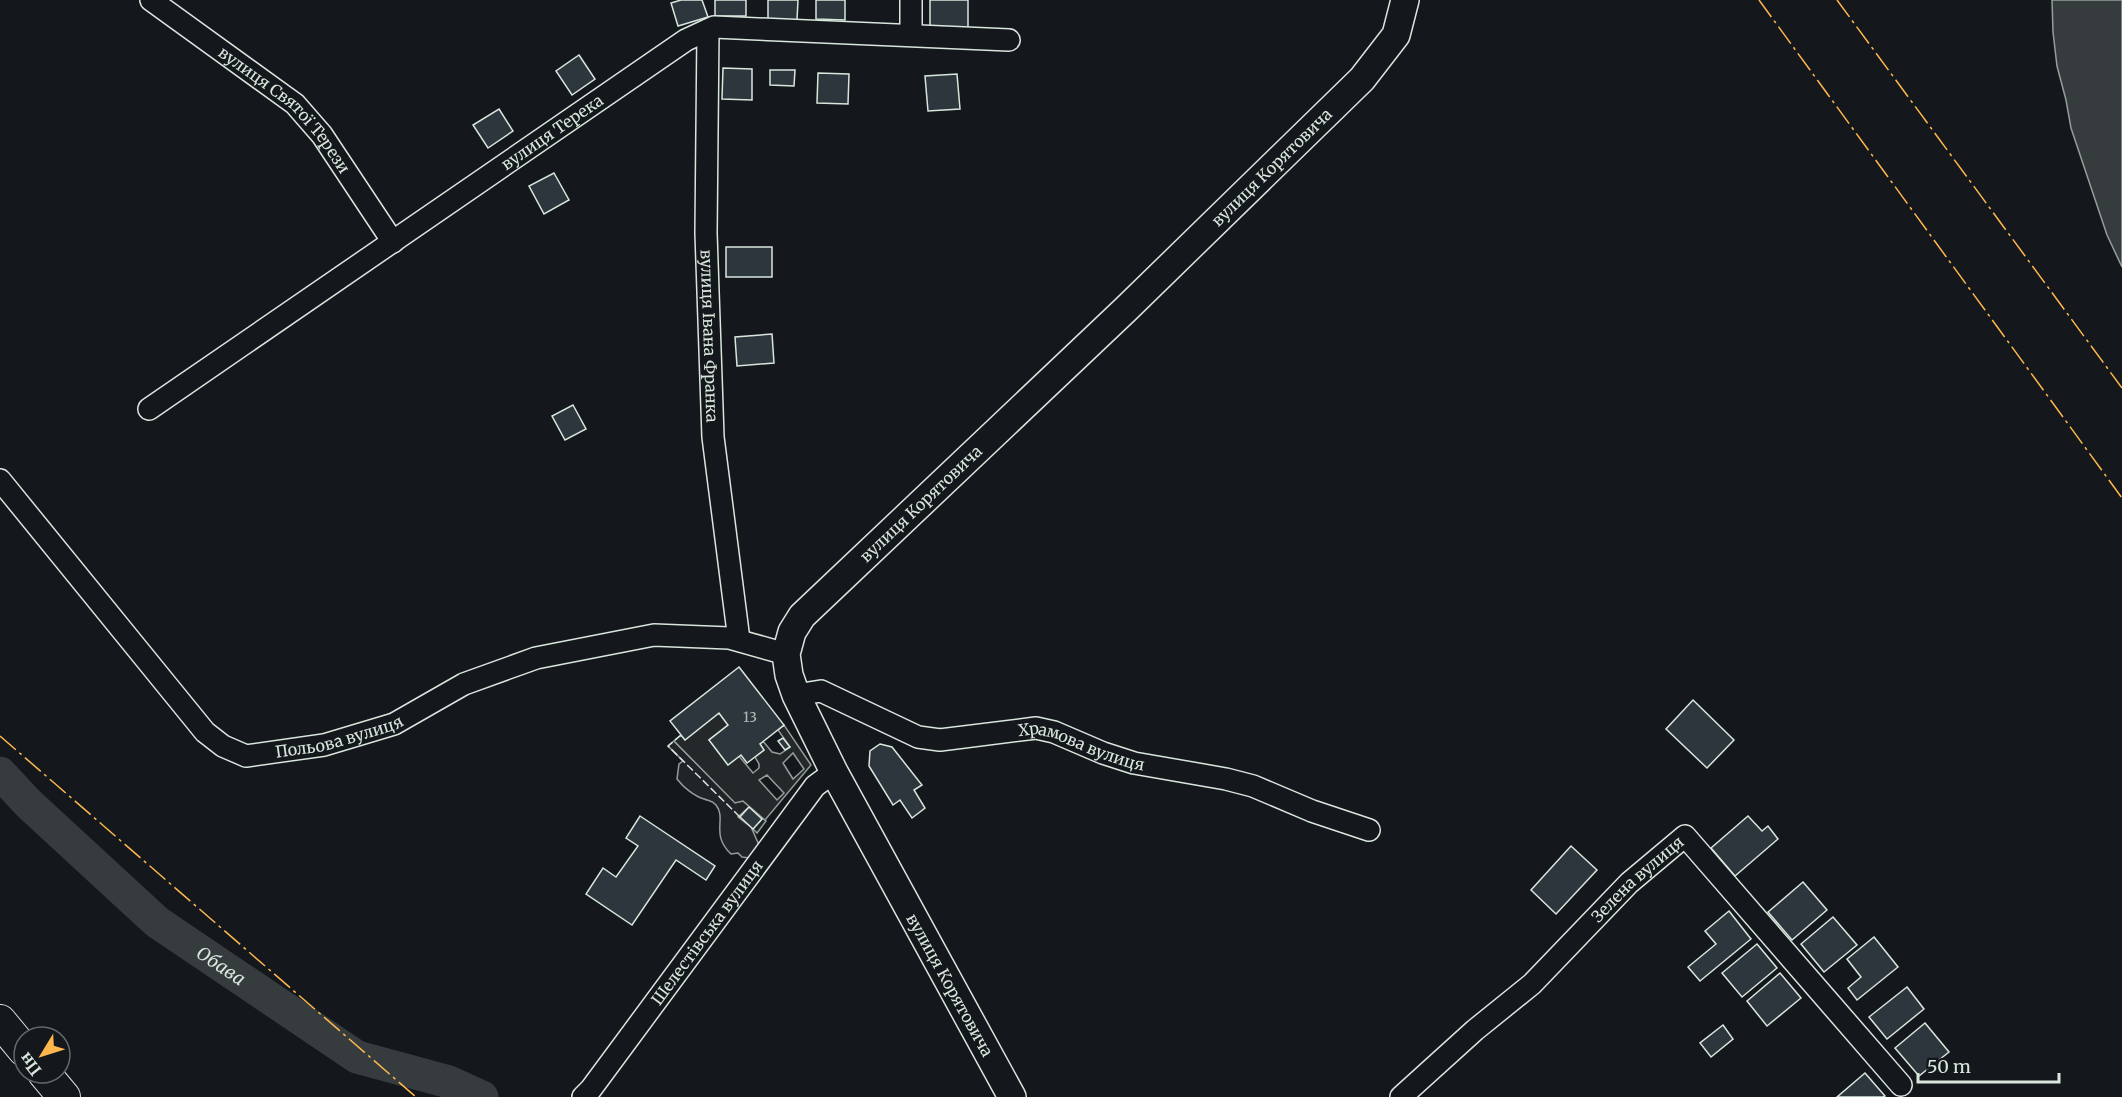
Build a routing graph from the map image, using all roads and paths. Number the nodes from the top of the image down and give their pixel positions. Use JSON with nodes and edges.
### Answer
{"nodes":[{"id":1,"x":151,"y":0,"type":"edge"},
{"id":2,"x":911,"y":0,"type":"edge"},
{"id":3,"x":1405,"y":0,"type":"edge"},
{"id":4,"x":708,"y":30,"type":"junction"},
{"id":5,"x":911,"y":34,"type":"junction"},
{"id":6,"x":1009,"y":40,"type":"dead end"},
{"id":7,"x":393,"y":242,"type":"junction"},
{"id":8,"x":149,"y":409,"type":"dead end"},
{"id":9,"x":0,"y":480,"type":"edge"},
{"id":10,"x":738,"y":640,"type":"junction"},
{"id":11,"x":786,"y":654,"type":"junction"},
{"id":12,"x":796,"y":695,"type":"junction"},
{"id":13,"x":834,"y":772,"type":"junction"},
{"id":14,"x":1369,"y":830,"type":"dead end"},
{"id":15,"x":0,"y":1021,"type":"edge"},
{"id":16,"x":12,"y":1036,"type":"edge"},
{"id":17,"x":54,"y":1085,"type":"edge"},
{"id":18,"x":1901,"y":1085,"type":"dead end"},
{"id":19,"x":64,"y":1097,"type":"edge"},
{"id":20,"x":583,"y":1097,"type":"edge"},
{"id":21,"x":1012,"y":1097,"type":"edge"},
{"id":22,"x":1401,"y":1097,"type":"edge"}],
"edges":[{"from":1,"to":7,"type":"street","name":"вулиця Святої Терези"},
{"from":2,"to":5,"type":"street"},
{"from":3,"to":11,"type":"main road","name":"вулиця Корятовича"},
{"from":4,"to":5,"type":"street","name":"вулиця Терека"},
{"from":4,"to":7,"type":"street","name":"вулиця Терека"},
{"from":4,"to":10,"type":"street","name":"вулиця Івана Франка"},
{"from":5,"to":6,"type":"street","name":"вулиця Терека"},
{"from":7,"to":8,"type":"street","name":"вулиця Терека"},
{"from":9,"to":10,"type":"street","name":"Польова вулиця"},
{"from":10,"to":11,"type":"street","name":"Польова вулиця"},
{"from":11,"to":12,"type":"main road","name":"вулиця Корятовича"},
{"from":12,"to":13,"type":"main road","name":"вулиця Корятовича"},
{"from":12,"to":14,"type":"street","name":"Храмова вулиця"},
{"from":13,"to":20,"type":"street","name":"Шелестівська вулиця"},
{"from":13,"to":21,"type":"main road","name":"вулиця Корятовича"},
{"from":15,"to":16,"type":"highway"},
{"from":17,"to":19,"type":"highway"},
{"from":18,"to":22,"type":"street","name":"Зелена вулиця"}]}
